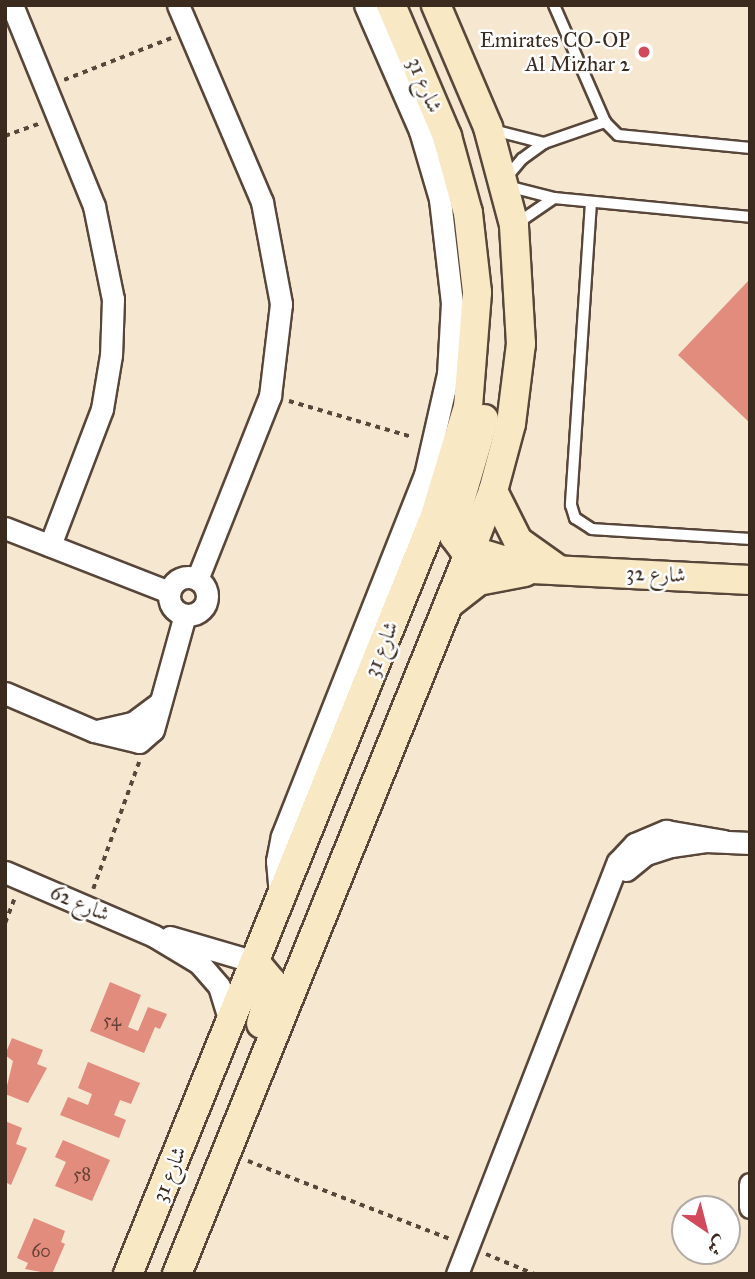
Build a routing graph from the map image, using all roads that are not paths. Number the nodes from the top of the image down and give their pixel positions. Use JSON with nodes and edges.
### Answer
{"nodes":[{"id":1,"x":12,"y":5,"type":"edge"},
{"id":2,"x":178,"y":5,"type":"edge"},
{"id":3,"x":365,"y":5,"type":"edge"},
{"id":4,"x":391,"y":5,"type":"edge"},
{"id":5,"x":436,"y":5,"type":"edge"},
{"id":6,"x":554,"y":5,"type":"edge"},
{"id":7,"x":605,"y":122,"type":"junction"},
{"id":8,"x":488,"y":127,"type":"junction"},
{"id":9,"x":544,"y":143,"type":"junction"},
{"id":10,"x":750,"y":148,"type":"edge"},
{"id":11,"x":505,"y":183,"type":"junction"},
{"id":12,"x":554,"y":198,"type":"junction"},
{"id":13,"x":592,"y":202,"type":"junction"},
{"id":14,"x":750,"y":217,"type":"edge"},
{"id":15,"x":514,"y":225,"type":"junction"},
{"id":16,"x":477,"y":292,"type":"junction"},
{"id":17,"x":493,"y":491,"type":"junction"},
{"id":18,"x":5,"y":528,"type":"edge"},
{"id":19,"x":750,"y":538,"type":"edge"},
{"id":20,"x":50,"y":545,"type":"junction"},
{"id":21,"x":470,"y":551,"type":"junction"},
{"id":22,"x":562,"y":570,"type":"junction"},
{"id":23,"x":197,"y":579,"type":"junction"},
{"id":24,"x":750,"y":580,"type":"edge"},
{"id":25,"x":169,"y":592,"type":"junction"},
{"id":26,"x":448,"y":605,"type":"junction"},
{"id":27,"x":185,"y":615,"type":"junction"},
{"id":28,"x":5,"y":693,"type":"edge"},
{"id":29,"x":160,"y":703,"type":"junction"},
{"id":30,"x":94,"y":731,"type":"junction"},
{"id":31,"x":750,"y":844,"type":"edge"},
{"id":32,"x":5,"y":872,"type":"edge"},
{"id":33,"x":281,"y":898,"type":"junction"},
{"id":34,"x":154,"y":936,"type":"junction"},
{"id":35,"x":255,"y":962,"type":"junction"},
{"id":36,"x":230,"y":1023,"type":"junction"},
{"id":37,"x":245,"y":1105,"type":"junction"},
{"id":38,"x":750,"y":1184,"type":"edge"},
{"id":39,"x":750,"y":1207,"type":"edge"},
{"id":40,"x":128,"y":1274,"type":"edge"},
{"id":41,"x":177,"y":1274,"type":"edge"},
{"id":42,"x":457,"y":1274,"type":"edge"}],
"edges":[{"from":1,"to":20,"type":"street"},
{"from":2,"to":23,"type":"street"},
{"from":3,"to":33,"type":"street"},
{"from":4,"to":16,"type":"street","name":"شارع 31"},
{"from":5,"to":8,"type":"street","name":"شارع 31"},
{"from":6,"to":7,"type":"lane"},
{"from":7,"to":9,"type":"lane"},
{"from":7,"to":10,"type":"lane"},
{"from":8,"to":9,"type":"lane"},
{"from":8,"to":11,"type":"street","name":"شارع 31"},
{"from":9,"to":11,"type":"lane"},
{"from":11,"to":12,"type":"lane"},
{"from":11,"to":15,"type":"street","name":"شارع 31"},
{"from":12,"to":13,"type":"lane"},
{"from":12,"to":15,"type":"lane"},
{"from":13,"to":14,"type":"lane"},
{"from":13,"to":19,"type":"lane"},
{"from":15,"to":17,"type":"street","name":"شارع 31"},
{"from":16,"to":21,"type":"street"},
{"from":16,"to":33,"type":"street","name":"شارع 31"},
{"from":17,"to":21,"type":"street","name":"شارع 31"},
{"from":17,"to":22,"type":"street"},
{"from":18,"to":20,"type":"street"},
{"from":20,"to":25,"type":"street"},
{"from":21,"to":22,"type":"street","name":"شارع 32"},
{"from":21,"to":26,"type":"street","name":"شارع 31"},
{"from":22,"to":24,"type":"street","name":"شارع 32"},
{"from":22,"to":26,"type":"street"},
{"from":23,"to":25,"type":"street"},
{"from":23,"to":27,"type":"street"},
{"from":25,"to":27,"type":"street"},
{"from":26,"to":37,"type":"street","name":"شارع 31"},
{"from":27,"to":29,"type":"street"},
{"from":28,"to":30,"type":"street"},
{"from":29,"to":30,"type":"street"},
{"from":29,"to":30,"type":"street"},
{"from":31,"to":42,"type":"street"},
{"from":32,"to":34,"type":"street","name":"شارع 62"},
{"from":33,"to":35,"type":"street","name":"شارع 31"},
{"from":34,"to":35,"type":"street","name":"شارع 62"},
{"from":34,"to":36,"type":"street","name":"شارع 62"},
{"from":35,"to":36,"type":"street","name":"شارع 31"},
{"from":35,"to":37,"type":"street"},
{"from":36,"to":40,"type":"street","name":"شارع 31"},
{"from":37,"to":41,"type":"street","name":"شارع 31"},
{"from":38,"to":39,"type":"street"}]}
